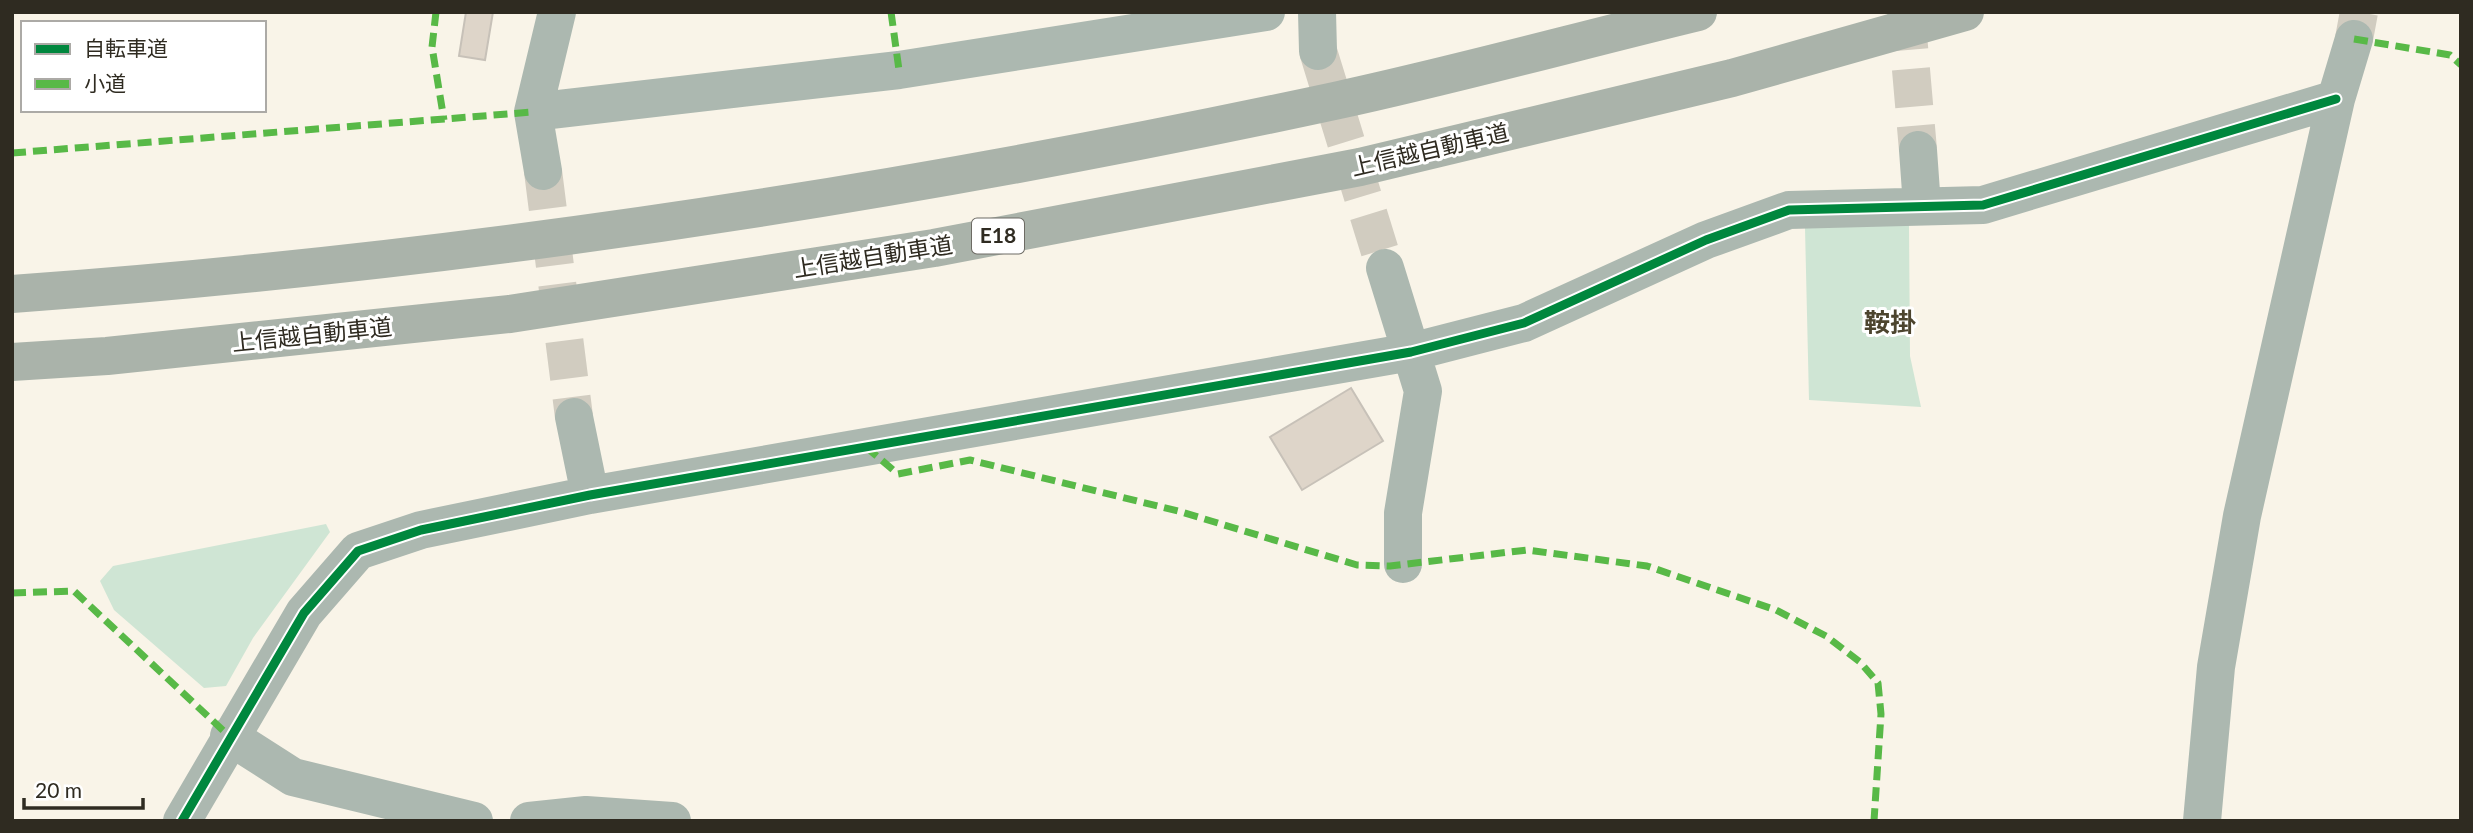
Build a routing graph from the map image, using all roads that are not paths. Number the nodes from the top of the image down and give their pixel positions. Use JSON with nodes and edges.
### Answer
{"nodes":[{"id":1,"x":557,"y":12,"type":"edge"},
{"id":2,"x":1266,"y":12,"type":"edge"},
{"id":3,"x":1317,"y":12,"type":"edge"},
{"id":4,"x":1698,"y":12,"type":"edge"},
{"id":5,"x":1965,"y":12,"type":"edge"},
{"id":6,"x":2354,"y":39,"type":"tunnel mouth"},
{"id":7,"x":1318,"y":51,"type":"tunnel mouth"},
{"id":8,"x":2336,"y":99,"type":"junction"},
{"id":9,"x":533,"y":112,"type":"junction"},
{"id":10,"x":1918,"y":150,"type":"tunnel mouth"},
{"id":11,"x":543,"y":171,"type":"tunnel mouth"},
{"id":12,"x":1922,"y":206,"type":"junction"},
{"id":13,"x":1385,"y":268,"type":"tunnel mouth"},
{"id":14,"x":12,"y":293,"type":"edge"},
{"id":15,"x":1411,"y":352,"type":"junction"},
{"id":16,"x":12,"y":362,"type":"edge"},
{"id":17,"x":574,"y":417,"type":"tunnel mouth"},
{"id":18,"x":590,"y":495,"type":"junction"},
{"id":19,"x":1403,"y":564,"type":"dead end"},
{"id":20,"x":229,"y":736,"type":"junction"},
{"id":21,"x":182,"y":821,"type":"edge"},
{"id":22,"x":474,"y":821,"type":"edge"},
{"id":23,"x":529,"y":821,"type":"edge"},
{"id":24,"x":672,"y":821,"type":"edge"},
{"id":25,"x":2202,"y":821,"type":"edge"}],
"edges":[{"from":1,"to":9,"type":"street"},
{"from":2,"to":9,"type":"street"},
{"from":3,"to":7,"type":"street"},
{"from":4,"to":14,"type":"highway"},
{"from":5,"to":16,"type":"highway","name":"上信越自動車道","number":"E18"},
{"from":6,"to":8,"type":"street"},
{"from":8,"to":12,"type":"street"},
{"from":8,"to":25,"type":"street"},
{"from":9,"to":11,"type":"street"},
{"from":10,"to":12,"type":"street"},
{"from":12,"to":15,"type":"street"},
{"from":13,"to":15,"type":"street"},
{"from":15,"to":18,"type":"street"},
{"from":15,"to":19,"type":"street"},
{"from":17,"to":18,"type":"street"},
{"from":18,"to":20,"type":"street"},
{"from":20,"to":21,"type":"street"},
{"from":20,"to":22,"type":"street"},
{"from":23,"to":24,"type":"street"}]}
